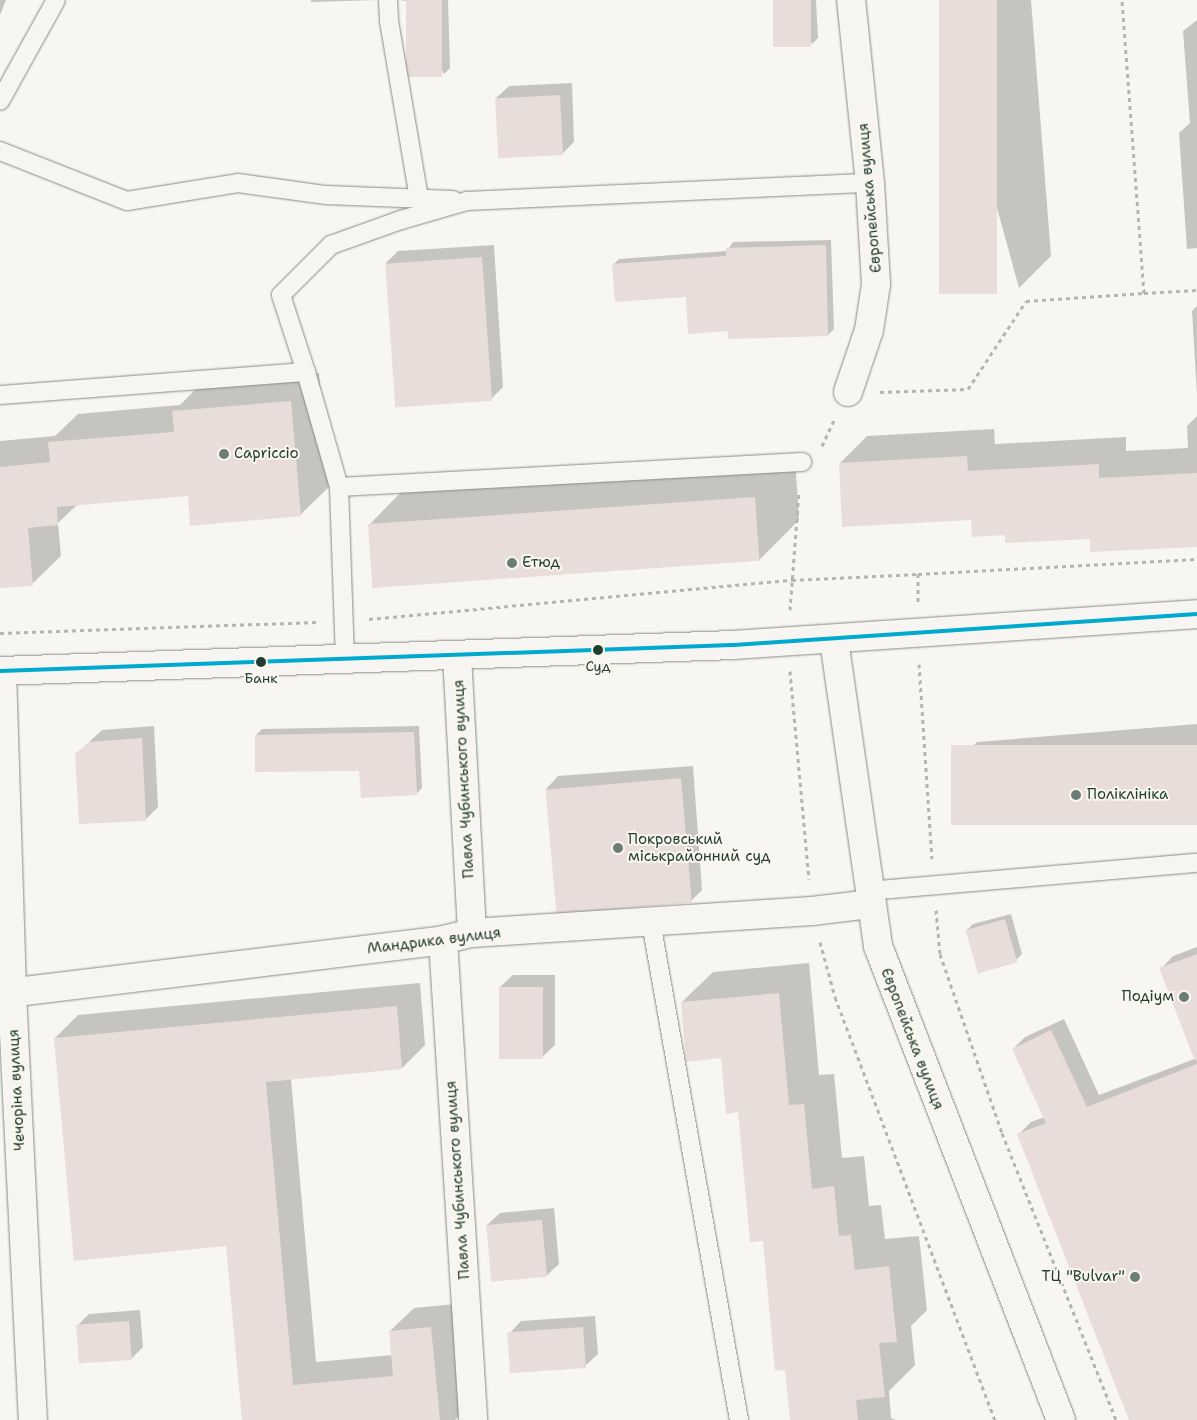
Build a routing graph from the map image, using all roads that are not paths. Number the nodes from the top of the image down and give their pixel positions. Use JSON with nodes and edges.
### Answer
{"nodes":[{"id":1,"x":56,"y":0,"type":"edge"},
{"id":2,"x":388,"y":0,"type":"edge"},
{"id":3,"x":851,"y":0,"type":"edge"},
{"id":4,"x":0,"y":101,"type":"edge"},
{"id":5,"x":0,"y":151,"type":"edge"},
{"id":6,"x":870,"y":183,"type":"junction"},
{"id":7,"x":419,"y":199,"type":"junction"},
{"id":8,"x":467,"y":201,"type":"junction"},
{"id":9,"x":306,"y":372,"type":"junction"},
{"id":10,"x":848,"y":392,"type":"road end"},
{"id":11,"x":0,"y":395,"type":"edge"},
{"id":12,"x":802,"y":462,"type":"road end"},
{"id":13,"x":339,"y":487,"type":"junction"},
{"id":14,"x":1197,"y":614,"type":"edge"},
{"id":15,"x":834,"y":640,"type":"junction"},
{"id":16,"x":457,"y":655,"type":"junction"},
{"id":17,"x":345,"y":659,"type":"junction"},
{"id":18,"x":1,"y":671,"type":"edge"},
{"id":19,"x":1197,"y":863,"type":"edge"},
{"id":20,"x":869,"y":898,"type":"junction"},
{"id":21,"x":651,"y":922,"type":"junction"},
{"id":22,"x":472,"y":934,"type":"junction"},
{"id":23,"x":443,"y":940,"type":"junction"},
{"id":24,"x":6,"y":993,"type":"edge"},
{"id":25,"x":33,"y":1420,"type":"edge"},
{"id":26,"x":473,"y":1420,"type":"edge"},
{"id":27,"x":739,"y":1420,"type":"edge"},
{"id":28,"x":1061,"y":1420,"type":"edge"}],
"edges":[{"from":1,"to":4,"type":"lane"},
{"from":2,"to":7,"type":"lane"},
{"from":3,"to":6,"type":"street","name":"Європейська вулиця"},
{"from":5,"to":7,"type":"lane"},
{"from":6,"to":8,"type":"lane"},
{"from":6,"to":10,"type":"street","name":"Європейська вулиця"},
{"from":7,"to":8,"type":"lane"},
{"from":8,"to":9,"type":"lane"},
{"from":9,"to":11,"type":"lane"},
{"from":9,"to":13,"type":"lane"},
{"from":12,"to":13,"type":"lane"},
{"from":13,"to":17,"type":"lane"},
{"from":14,"to":15,"type":"street"},
{"from":15,"to":16,"type":"street"},
{"from":15,"to":20,"type":"street","name":"Європейська вулиця"},
{"from":16,"to":17,"type":"street"},
{"from":16,"to":22,"type":"street","name":"Павла Чубинського вулиця"},
{"from":17,"to":18,"type":"street"},
{"from":18,"to":24,"type":"street","name":"Чечоріна вулиця"},
{"from":19,"to":20,"type":"lane"},
{"from":20,"to":21,"type":"street","name":"Мандрика вулиця"},
{"from":20,"to":28,"type":"street","name":"Європейська вулиця"},
{"from":21,"to":22,"type":"street","name":"Мандрика вулиця"},
{"from":21,"to":27,"type":"lane"},
{"from":22,"to":23,"type":"street","name":"Мандрика вулиця"},
{"from":23,"to":24,"type":"street","name":"Мандрика вулиця"},
{"from":23,"to":26,"type":"street","name":"Павла Чубинського вулиця"},
{"from":24,"to":25,"type":"street","name":"Чечоріна вулиця"}]}
